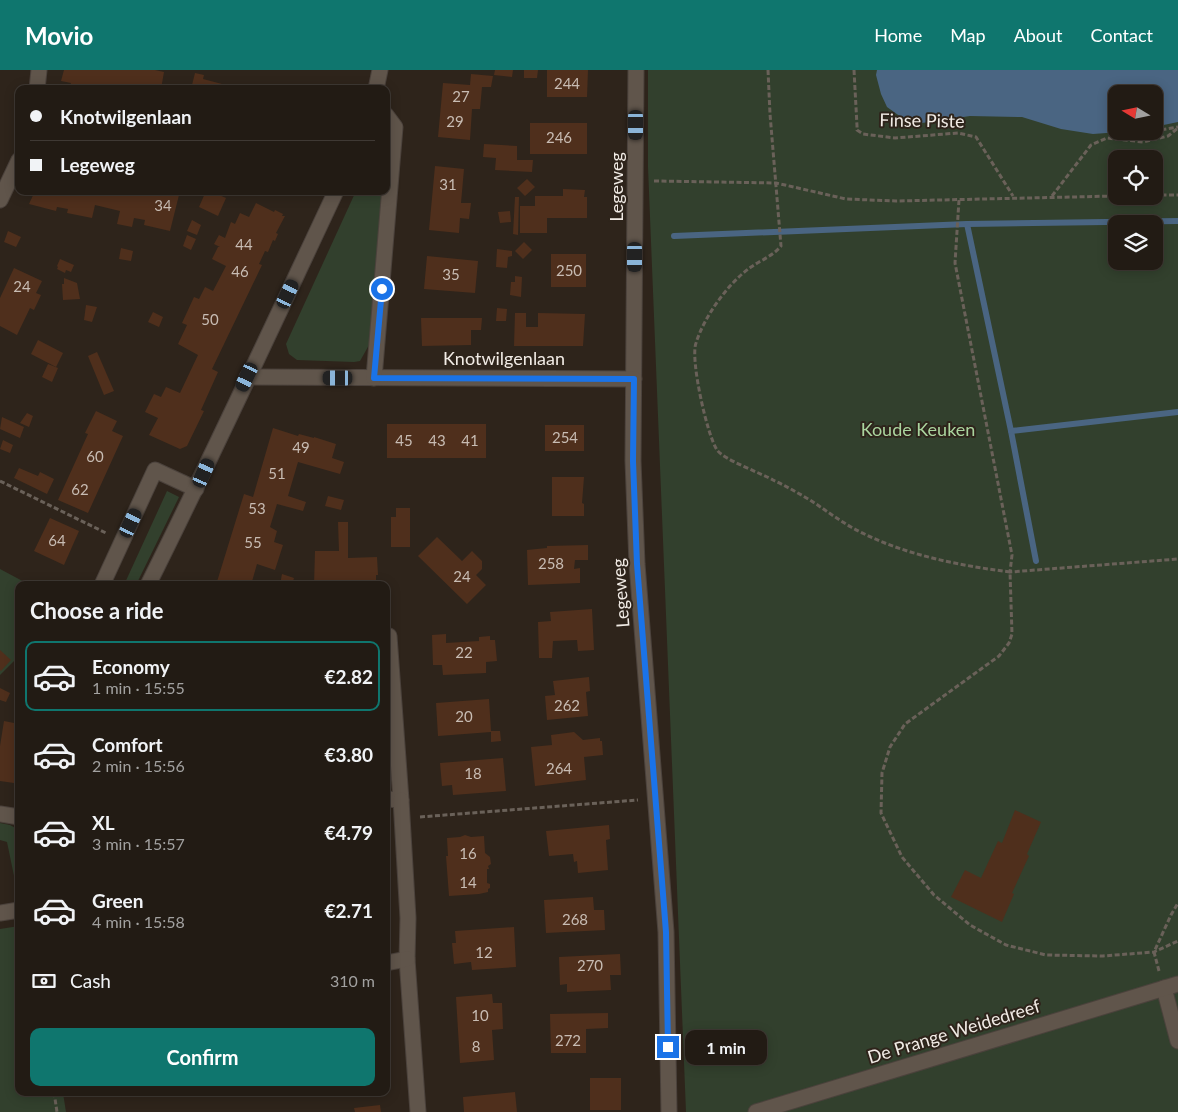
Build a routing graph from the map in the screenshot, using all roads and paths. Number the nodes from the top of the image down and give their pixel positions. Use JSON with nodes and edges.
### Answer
{"nodes":[{"id":1,"x":40,"y":70,"type":"edge"},
{"id":2,"x":380,"y":70,"type":"edge"},
{"id":3,"x":636,"y":70,"type":"edge"},
{"id":4,"x":768,"y":70,"type":"edge"},
{"id":5,"x":854,"y":70,"type":"edge"},
{"id":6,"x":38,"y":85,"type":"edge"},
{"id":7,"x":377,"y":85,"type":"edge"},
{"id":8,"x":390,"y":120,"type":"edge"},
{"id":9,"x":1178,"y":128,"type":"edge"},
{"id":10,"x":1163,"y":130,"type":"edge"},
{"id":11,"x":1163,"y":137,"type":"edge"},
{"id":12,"x":1108,"y":138,"type":"edge"},
{"id":13,"x":1126,"y":140,"type":"edge"},
{"id":14,"x":1151,"y":140,"type":"edge"},
{"id":15,"x":15,"y":168,"type":"edge"},
{"id":16,"x":636,"y":181,"type":"junction"},
{"id":17,"x":776,"y":183,"type":"junction"},
{"id":18,"x":390,"y":187,"type":"edge"},
{"id":19,"x":334,"y":195,"type":"edge"},
{"id":20,"x":389,"y":195,"type":"edge"},
{"id":21,"x":1163,"y":195,"type":"edge"},
{"id":22,"x":1178,"y":195,"type":"edge"},
{"id":23,"x":1052,"y":196,"type":"junction"},
{"id":24,"x":1108,"y":196,"type":"edge"},
{"id":25,"x":1013,"y":197,"type":"junction"},
{"id":26,"x":0,"y":200,"type":"edge"},
{"id":27,"x":959,"y":200,"type":"junction"},
{"id":28,"x":247,"y":377,"type":"junction"},
{"id":29,"x":374,"y":378,"type":"junction"},
{"id":30,"x":634,"y":379,"type":"junction"},
{"id":31,"x":0,"y":481,"type":"edge"},
{"id":32,"x":196,"y":489,"type":"junction"},
{"id":33,"x":123,"y":540,"type":"junction"},
{"id":34,"x":1178,"y":559,"type":"edge"},
{"id":35,"x":1010,"y":572,"type":"junction"},
{"id":36,"x":104,"y":581,"type":"edge"},
{"id":37,"x":150,"y":581,"type":"edge"},
{"id":38,"x":390,"y":669,"type":"edge"},
{"id":39,"x":394,"y":799,"type":"edge"},
{"id":40,"x":656,"y":799,"type":"junction"},
{"id":41,"x":0,"y":814,"type":"edge"},
{"id":42,"x":15,"y":816,"type":"edge"},
{"id":43,"x":402,"y":819,"type":"junction"},
{"id":44,"x":1178,"y":903,"type":"edge"},
{"id":45,"x":15,"y":911,"type":"edge"},
{"id":46,"x":0,"y":913,"type":"edge"},
{"id":47,"x":1178,"y":940,"type":"edge"},
{"id":48,"x":1154,"y":952,"type":"junction"},
{"id":49,"x":407,"y":959,"type":"junction"},
{"id":50,"x":390,"y":962,"type":"edge"},
{"id":51,"x":1171,"y":986,"type":"edge"},
{"id":52,"x":1178,"y":1041,"type":"edge"},
{"id":53,"x":55,"y":1096,"type":"edge"},
{"id":54,"x":57,"y":1112,"type":"edge"},
{"id":55,"x":418,"y":1112,"type":"edge"},
{"id":56,"x":669,"y":1112,"type":"edge"},
{"id":57,"x":756,"y":1112,"type":"edge"}],
"edges":[{"from":1,"to":6,"type":"street"},
{"from":2,"to":7,"type":"street"},
{"from":3,"to":16,"type":"street","name":"Legeweg"},
{"from":4,"to":17,"type":"path"},
{"from":5,"to":25,"type":"path","name":"Finse Piste"},
{"from":8,"to":18,"type":"street"},
{"from":9,"to":10,"type":"path"},
{"from":9,"to":11,"type":"path"},
{"from":12,"to":23,"type":"path"},
{"from":13,"to":14,"type":"path"},
{"from":15,"to":26,"type":"street"},
{"from":16,"to":17,"type":"path"},
{"from":16,"to":30,"type":"street","name":"Legeweg"},
{"from":17,"to":27,"type":"path"},
{"from":17,"to":35,"type":"path"},
{"from":19,"to":28,"type":"street"},
{"from":20,"to":29,"type":"street"},
{"from":21,"to":22,"type":"path"},
{"from":23,"to":24,"type":"path"},
{"from":23,"to":25,"type":"path"},
{"from":25,"to":27,"type":"path"},
{"from":27,"to":35,"type":"path"},
{"from":28,"to":29,"type":"street","name":"Knotwilgenlaan"},
{"from":28,"to":32,"type":"street"},
{"from":29,"to":30,"type":"street","name":"Knotwilgenlaan"},
{"from":30,"to":40,"type":"street","name":"Legeweg"},
{"from":31,"to":33,"type":"path"},
{"from":32,"to":33,"type":"street"},
{"from":32,"to":37,"type":"street"},
{"from":33,"to":36,"type":"street"},
{"from":34,"to":35,"type":"path"},
{"from":35,"to":48,"type":"path"},
{"from":38,"to":39,"type":"street"},
{"from":39,"to":43,"type":"street"},
{"from":40,"to":43,"type":"path"},
{"from":40,"to":56,"type":"street","name":"Legeweg"},
{"from":41,"to":42,"type":"street"},
{"from":43,"to":49,"type":"street"},
{"from":44,"to":48,"type":"path"},
{"from":45,"to":46,"type":"street"},
{"from":47,"to":48,"type":"path"},
{"from":49,"to":50,"type":"street"},
{"from":49,"to":55,"type":"street"},
{"from":51,"to":52,"type":"street","name":"De Prange Weidedreef"},
{"from":51,"to":57,"type":"street","name":"De Prange Weidedreef"},
{"from":53,"to":54,"type":"path"}]}
